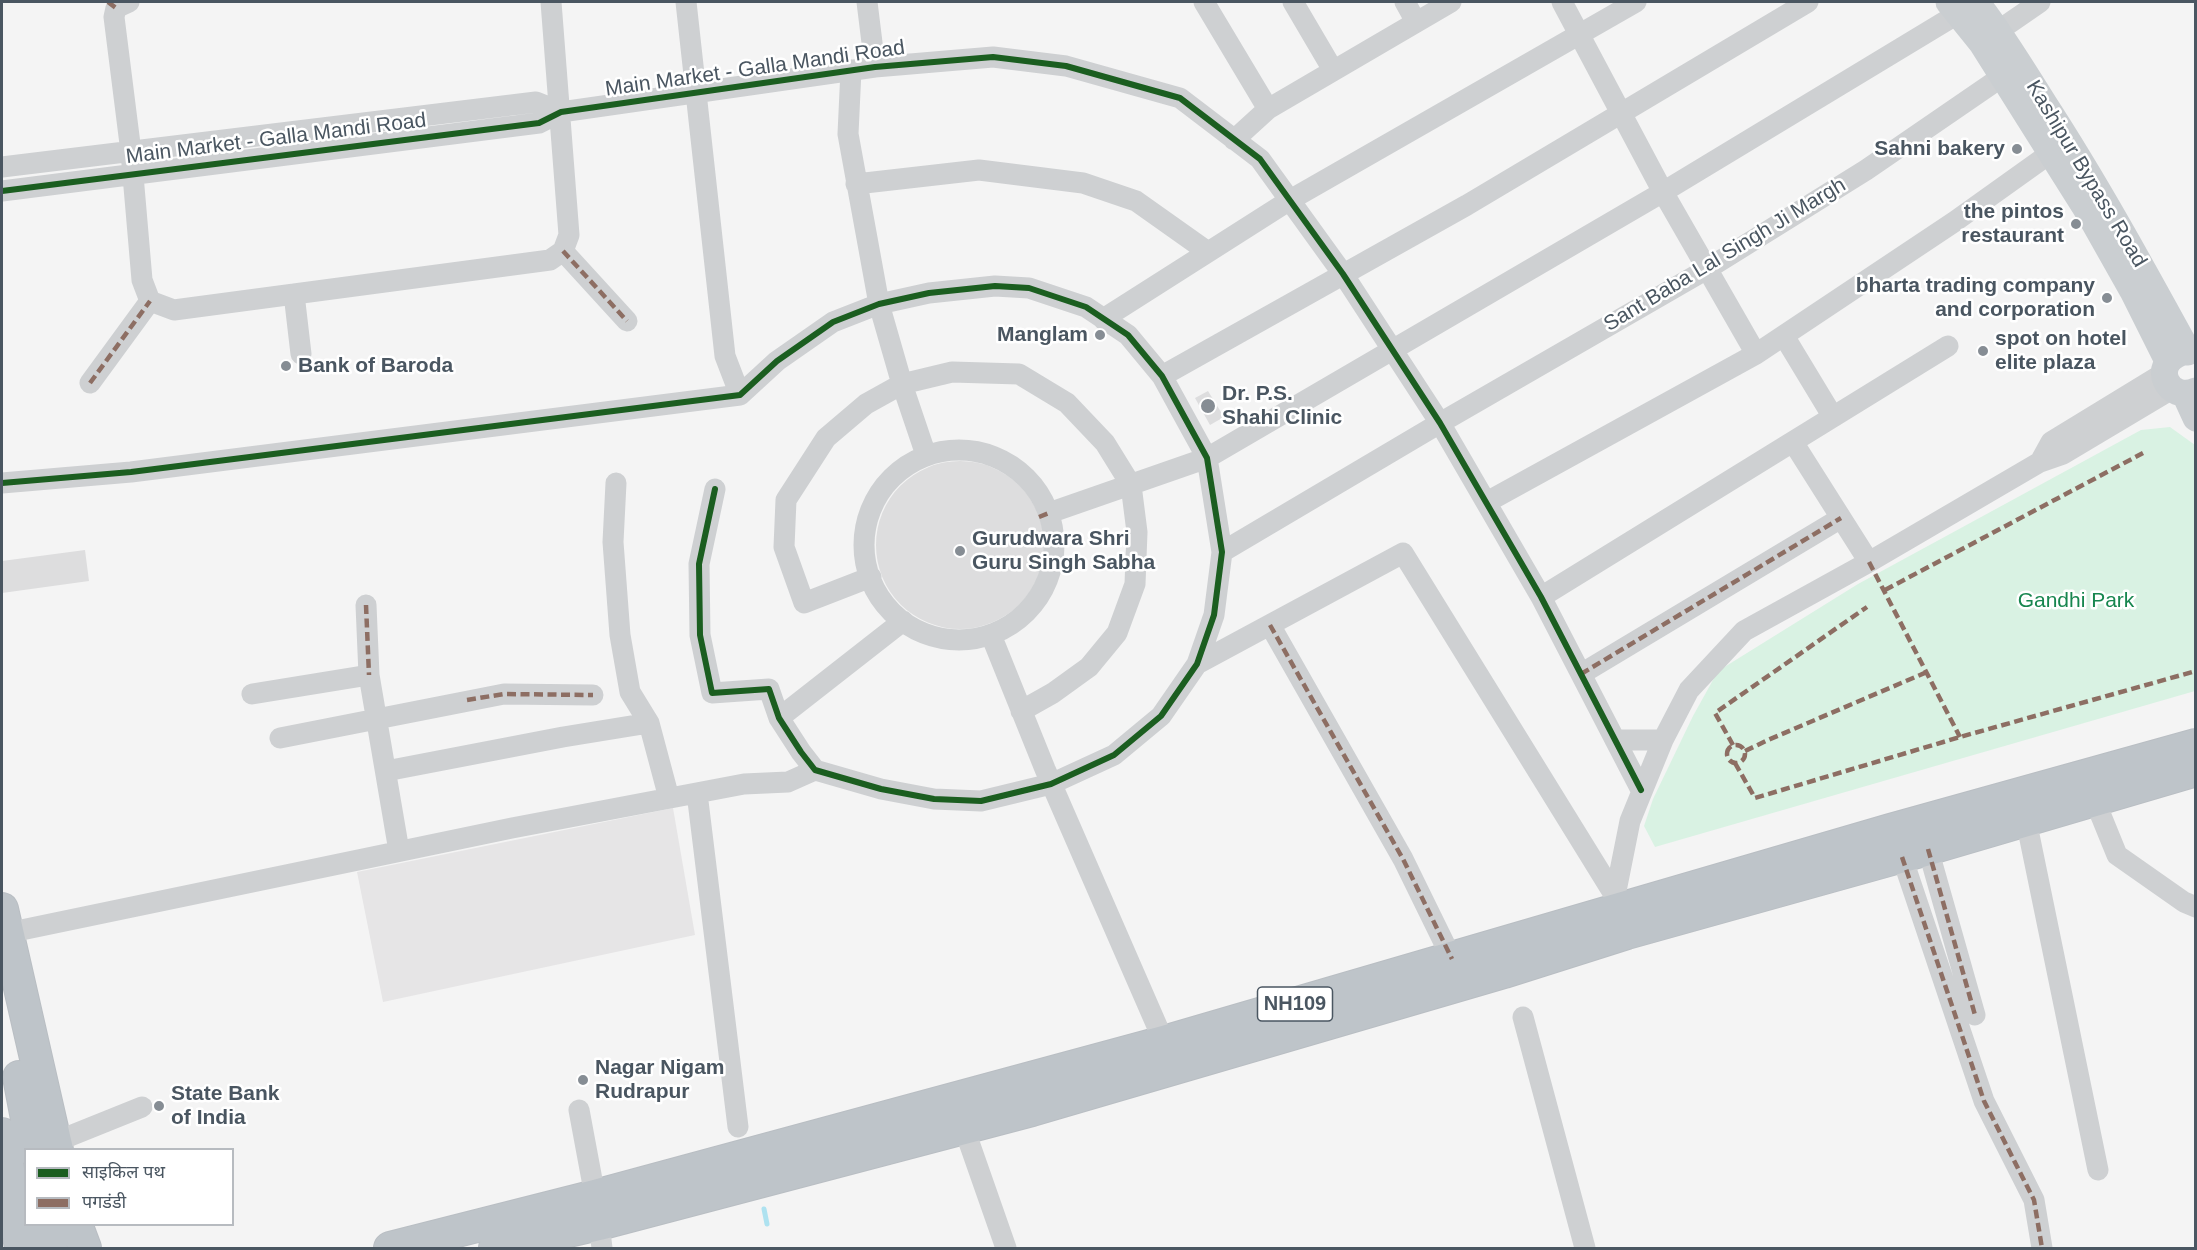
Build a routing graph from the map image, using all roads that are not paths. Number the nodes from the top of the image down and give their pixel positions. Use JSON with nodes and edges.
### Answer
{"nodes":[{"id":1,"x":551,"y":2,"type":"edge"},
{"id":2,"x":686,"y":2,"type":"edge"},
{"id":3,"x":867,"y":2,"type":"edge"},
{"id":4,"x":1204,"y":2,"type":"edge"},
{"id":5,"x":1293,"y":2,"type":"edge"},
{"id":6,"x":1405,"y":2,"type":"edge"},
{"id":7,"x":1451,"y":2,"type":"edge"},
{"id":8,"x":1562,"y":2,"type":"edge"},
{"id":9,"x":1636,"y":2,"type":"edge"},
{"id":10,"x":1808,"y":2,"type":"edge"},
{"id":11,"x":2040,"y":2,"type":"edge"},
{"id":12,"x":118,"y":4,"type":"edge"},
{"id":13,"x":1965,"y":5,"type":"edge"},
{"id":14,"x":1416,"y":22,"type":"junction"},
{"id":15,"x":1579,"y":36,"type":"junction"},
{"id":16,"x":1990,"y":37,"type":"junction"},
{"id":17,"x":874,"y":67,"type":"junction"},
{"id":18,"x":851,"y":70,"type":"junction"},
{"id":19,"x":1333,"y":70,"type":"junction"},
{"id":20,"x":2011,"y":70,"type":"junction"},
{"id":21,"x":697,"y":92,"type":"junction"},
{"id":22,"x":1268,"y":109,"type":"junction"},
{"id":23,"x":561,"y":112,"type":"junction"},
{"id":24,"x":1620,"y":114,"type":"junction"},
{"id":25,"x":1234,"y":140,"type":"junction"},
{"id":26,"x":2060,"y":147,"type":"junction"},
{"id":27,"x":131,"y":152,"type":"junction"},
{"id":28,"x":2,"y":167,"type":"edge"},
{"id":29,"x":133,"y":174,"type":"junction"},
{"id":30,"x":856,"y":184,"type":"junction"},
{"id":31,"x":2,"y":191,"type":"edge"},
{"id":32,"x":1663,"y":192,"type":"junction"},
{"id":33,"x":1290,"y":200,"type":"junction"},
{"id":34,"x":563,"y":251,"type":"junction"},
{"id":35,"x":1208,"y":252,"type":"junction"},
{"id":36,"x":1707,"y":269,"type":"junction"},
{"id":37,"x":1343,"y":274,"type":"junction"},
{"id":38,"x":294,"y":294,"type":"junction"},
{"id":39,"x":150,"y":301,"type":"junction"},
{"id":40,"x":879,"y":304,"type":"junction"},
{"id":41,"x":1103,"y":319,"type":"junction"},
{"id":42,"x":627,"y":321,"type":"dead end"},
{"id":43,"x":1784,"y":336,"type":"junction"},
{"id":44,"x":1948,"y":346,"type":"dead end"},
{"id":45,"x":1393,"y":351,"type":"junction"},
{"id":46,"x":301,"y":354,"type":"dead end"},
{"id":47,"x":1756,"y":354,"type":"junction"},
{"id":48,"x":2181,"y":373,"type":"edge"},
{"id":49,"x":1162,"y":376,"type":"junction"},
{"id":50,"x":90,"y":383,"type":"dead end"},
{"id":51,"x":902,"y":384,"type":"junction"},
{"id":52,"x":740,"y":395,"type":"junction"},
{"id":53,"x":1833,"y":417,"type":"junction"},
{"id":54,"x":2196,"y":418,"type":"edge"},
{"id":55,"x":1440,"y":423,"type":"junction"},
{"id":56,"x":1793,"y":442,"type":"junction"},
{"id":57,"x":926,"y":455,"type":"junction"},
{"id":58,"x":1208,"y":458,"type":"junction"},
{"id":59,"x":2,"y":483,"type":"edge"},
{"id":60,"x":616,"y":483,"type":"dead end"},
{"id":61,"x":1131,"y":485,"type":"junction"},
{"id":62,"x":715,"y":489,"type":"dead end"},
{"id":63,"x":1487,"y":502,"type":"junction"},
{"id":64,"x":1049,"y":513,"type":"junction"},
{"id":65,"x":1841,"y":518,"type":"junction"},
{"id":66,"x":1222,"y":552,"type":"junction"},
{"id":67,"x":1869,"y":562,"type":"junction"},
{"id":68,"x":871,"y":577,"type":"junction"},
{"id":69,"x":1541,"y":597,"type":"junction"},
{"id":70,"x":366,"y":605,"type":"dead end"},
{"id":71,"x":903,"y":621,"type":"junction"},
{"id":72,"x":1270,"y":625,"type":"junction"},
{"id":73,"x":991,"y":635,"type":"junction"},
{"id":74,"x":1197,"y":664,"type":"junction"},
{"id":75,"x":1581,"y":674,"type":"junction"},
{"id":76,"x":369,"y":675,"type":"junction"},
{"id":77,"x":252,"y":694,"type":"dead end"},
{"id":78,"x":593,"y":695,"type":"dead end"},
{"id":79,"x":1021,"y":711,"type":"junction"},
{"id":80,"x":377,"y":718,"type":"junction"},
{"id":81,"x":779,"y":718,"type":"junction"},
{"id":82,"x":649,"y":723,"type":"junction"},
{"id":83,"x":280,"y":738,"type":"dead end"},
{"id":84,"x":1616,"y":740,"type":"junction"},
{"id":85,"x":1663,"y":740,"type":"junction"},
{"id":86,"x":2195,"y":764,"type":"edge"},
{"id":87,"x":815,"y":770,"type":"junction"},
{"id":88,"x":386,"y":771,"type":"junction"},
{"id":89,"x":1051,"y":784,"type":"junction"},
{"id":90,"x":1641,"y":790,"type":"junction"},
{"id":91,"x":697,"y":793,"type":"junction"},
{"id":92,"x":669,"y":798,"type":"junction"},
{"id":93,"x":2095,"y":801,"type":"junction"},
{"id":94,"x":2026,"y":820,"type":"junction"},
{"id":95,"x":399,"y":851,"type":"junction"},
{"id":96,"x":1915,"y":853,"type":"junction"},
{"id":97,"x":2196,"y":907,"type":"edge"},
{"id":98,"x":1621,"y":913,"type":"junction"},
{"id":99,"x":3,"y":926,"type":"edge"},
{"id":100,"x":1452,"y":959,"type":"junction"},
{"id":101,"x":2,"y":991,"type":"edge"},
{"id":102,"x":1975,"y":1015,"type":"dead end"},
{"id":103,"x":1523,"y":1017,"type":"dead end"},
{"id":104,"x":1169,"y":1056,"type":"junction"},
{"id":105,"x":1026,"y":1080,"type":"junction"},
{"id":106,"x":142,"y":1107,"type":"dead end"},
{"id":107,"x":579,"y":1110,"type":"dead end"},
{"id":108,"x":1032,"y":1110,"type":"junction"},
{"id":109,"x":738,"y":1127,"type":"dead end"},
{"id":110,"x":964,"y":1128,"type":"junction"},
{"id":111,"x":2,"y":1134,"type":"edge"},
{"id":112,"x":45,"y":1147,"type":"edge"},
{"id":113,"x":2098,"y":1170,"type":"dead end"},
{"id":114,"x":598,"y":1223,"type":"edge"},
{"id":115,"x":47,"y":1226,"type":"edge"},
{"id":116,"x":77,"y":1226,"type":"edge"},
{"id":117,"x":21,"y":1248,"type":"edge"},
{"id":118,"x":51,"y":1248,"type":"edge"},
{"id":119,"x":85,"y":1248,"type":"edge"},
{"id":120,"x":390,"y":1248,"type":"edge"},
{"id":121,"x":495,"y":1248,"type":"edge"},
{"id":122,"x":1006,"y":1248,"type":"edge"},
{"id":123,"x":1585,"y":1248,"type":"edge"},
{"id":124,"x":2042,"y":1248,"type":"edge"}],
"edges":[{"from":1,"to":23,"type":"street"},
{"from":2,"to":21,"type":"street"},
{"from":3,"to":17,"type":"street"},
{"from":4,"to":22,"type":"street"},
{"from":5,"to":19,"type":"street"},
{"from":6,"to":14,"type":"street"},
{"from":7,"to":14,"type":"street"},
{"from":8,"to":15,"type":"street"},
{"from":9,"to":15,"type":"street"},
{"from":10,"to":24,"type":"street"},
{"from":11,"to":16,"type":"street"},
{"from":12,"to":27,"type":"street"},
{"from":13,"to":16,"type":"main road","name":"Kashipur Bypass Road"},
{"from":13,"to":32,"type":"street"},
{"from":14,"to":19,"type":"street"},
{"from":15,"to":24,"type":"street"},
{"from":15,"to":33,"type":"street"},
{"from":16,"to":20,"type":"main road","name":"Kashipur Bypass Road"},
{"from":17,"to":18,"type":"street","name":"Main Market - Galla Mandi Road"},
{"from":17,"to":25,"type":"street","name":"Main Market - Galla Mandi Road"},
{"from":18,"to":21,"type":"street","name":"Main Market - Galla Mandi Road"},
{"from":18,"to":30,"type":"street"},
{"from":19,"to":22,"type":"street"},
{"from":20,"to":26,"type":"main road","name":"Kashipur Bypass Road"},
{"from":20,"to":36,"type":"street","name":"Sant Baba Lal Singh Ji Margh"},
{"from":21,"to":23,"type":"street","name":"Main Market - Galla Mandi Road"},
{"from":21,"to":52,"type":"street"},
{"from":22,"to":25,"type":"street"},
{"from":23,"to":27,"type":"street","name":"Main Market - Galla Mandi Road"},
{"from":23,"to":29,"type":"street","name":"Main Market - Galla Mandi Road"},
{"from":23,"to":34,"type":"street"},
{"from":24,"to":32,"type":"street"},
{"from":24,"to":37,"type":"street"},
{"from":25,"to":33,"type":"street","name":"Main Market - Galla Mandi Road"},
{"from":26,"to":43,"type":"street"},
{"from":26,"to":48,"type":"main road","name":"Kashipur Bypass Road"},
{"from":27,"to":28,"type":"street","name":"Main Market - Galla Mandi Road"},
{"from":27,"to":29,"type":"street"},
{"from":29,"to":31,"type":"street","name":"Main Market - Galla Mandi Road"},
{"from":29,"to":39,"type":"street"},
{"from":30,"to":35,"type":"street"},
{"from":30,"to":40,"type":"street"},
{"from":32,"to":36,"type":"street"},
{"from":32,"to":45,"type":"street"},
{"from":33,"to":35,"type":"street"},
{"from":33,"to":37,"type":"street","name":"Main Market - Galla Mandi Road"},
{"from":34,"to":38,"type":"street"},
{"from":34,"to":42,"type":"street"},
{"from":35,"to":41,"type":"street"},
{"from":36,"to":47,"type":"street"},
{"from":36,"to":55,"type":"street","name":"Sant Baba Lal Singh Ji Margh"},
{"from":37,"to":45,"type":"street","name":"Main Market - Galla Mandi Road"},
{"from":37,"to":49,"type":"street"},
{"from":38,"to":39,"type":"street"},
{"from":38,"to":46,"type":"street"},
{"from":39,"to":50,"type":"street"},
{"from":40,"to":41,"type":"street"},
{"from":40,"to":51,"type":"street"},
{"from":40,"to":52,"type":"street"},
{"from":41,"to":49,"type":"street"},
{"from":43,"to":47,"type":"street"},
{"from":43,"to":53,"type":"street"},
{"from":44,"to":53,"type":"street"},
{"from":45,"to":55,"type":"street","name":"Main Market - Galla Mandi Road"},
{"from":45,"to":58,"type":"street"},
{"from":47,"to":63,"type":"street"},
{"from":48,"to":54,"type":"main road","name":"Kashipur Bypass Road"},
{"from":48,"to":67,"type":"street"},
{"from":49,"to":58,"type":"street"},
{"from":51,"to":57,"type":"street"},
{"from":51,"to":61,"type":"street"},
{"from":51,"to":68,"type":"street"},
{"from":52,"to":59,"type":"street"},
{"from":53,"to":56,"type":"street"},
{"from":55,"to":63,"type":"street","name":"Main Market - Galla Mandi Road"},
{"from":55,"to":66,"type":"street","name":"Sant Baba Lal Singh Ji Margh"},
{"from":56,"to":65,"type":"street"},
{"from":56,"to":69,"type":"street"},
{"from":57,"to":64,"type":"street"},
{"from":57,"to":68,"type":"street"},
{"from":58,"to":61,"type":"street"},
{"from":58,"to":66,"type":"street"},
{"from":60,"to":82,"type":"street"},
{"from":61,"to":64,"type":"street"},
{"from":61,"to":79,"type":"street"},
{"from":62,"to":81,"type":"street"},
{"from":63,"to":69,"type":"street","name":"Main Market - Galla Mandi Road"},
{"from":64,"to":73,"type":"street"},
{"from":65,"to":67,"type":"street"},
{"from":65,"to":75,"type":"street"},
{"from":66,"to":74,"type":"street"},
{"from":67,"to":85,"type":"street"},
{"from":68,"to":71,"type":"street"},
{"from":69,"to":75,"type":"street","name":"Main Market - Galla Mandi Road"},
{"from":70,"to":76,"type":"street"},
{"from":71,"to":73,"type":"street"},
{"from":71,"to":81,"type":"street"},
{"from":72,"to":74,"type":"street"},
{"from":72,"to":98,"type":"street"},
{"from":72,"to":100,"type":"street"},
{"from":73,"to":79,"type":"street"},
{"from":74,"to":89,"type":"street"},
{"from":75,"to":84,"type":"street","name":"Main Market - Galla Mandi Road"},
{"from":76,"to":77,"type":"street"},
{"from":76,"to":80,"type":"street"},
{"from":78,"to":80,"type":"street"},
{"from":79,"to":89,"type":"street"},
{"from":80,"to":83,"type":"street"},
{"from":80,"to":88,"type":"street"},
{"from":81,"to":87,"type":"street"},
{"from":82,"to":88,"type":"street"},
{"from":82,"to":92,"type":"street"},
{"from":84,"to":85,"type":"street"},
{"from":84,"to":90,"type":"street","name":"Main Market - Galla Mandi Road"},
{"from":85,"to":90,"type":"street"},
{"from":86,"to":93,"type":"highway","number":"NH109"},
{"from":86,"to":98,"type":"highway","number":"NH109"},
{"from":87,"to":89,"type":"street"},
{"from":87,"to":91,"type":"street"},
{"from":88,"to":95,"type":"street"},
{"from":89,"to":104,"type":"street"},
{"from":90,"to":98,"type":"street"},
{"from":91,"to":92,"type":"street"},
{"from":91,"to":109,"type":"street"},
{"from":92,"to":95,"type":"street"},
{"from":93,"to":94,"type":"highway","number":"NH109"},
{"from":93,"to":97,"type":"street"},
{"from":94,"to":96,"type":"highway","number":"NH109"},
{"from":94,"to":113,"type":"street"},
{"from":95,"to":99,"type":"street"},
{"from":96,"to":98,"type":"highway","number":"NH109"},
{"from":96,"to":102,"type":"street"},
{"from":96,"to":124,"type":"street"},
{"from":98,"to":100,"type":"highway","number":"NH109"},
{"from":98,"to":104,"type":"highway","number":"NH109"},
{"from":99,"to":112,"type":"highway"},
{"from":100,"to":104,"type":"highway","number":"NH109"},
{"from":101,"to":112,"type":"highway"},
{"from":103,"to":123,"type":"street"},
{"from":104,"to":105,"type":"highway","number":"NH109"},
{"from":104,"to":108,"type":"highway","number":"NH109"},
{"from":105,"to":108,"type":"highway"},
{"from":105,"to":114,"type":"highway","number":"NH109"},
{"from":106,"to":112,"type":"street"},
{"from":107,"to":114,"type":"street"},
{"from":108,"to":110,"type":"highway","number":"NH109"},
{"from":110,"to":114,"type":"highway","number":"NH109"},
{"from":110,"to":122,"type":"street"},
{"from":111,"to":117,"type":"highway"},
{"from":114,"to":120,"type":"highway","number":"NH109"},
{"from":114,"to":121,"type":"highway","number":"NH109"},
{"from":115,"to":118,"type":"highway"},
{"from":116,"to":119,"type":"highway"}]}
